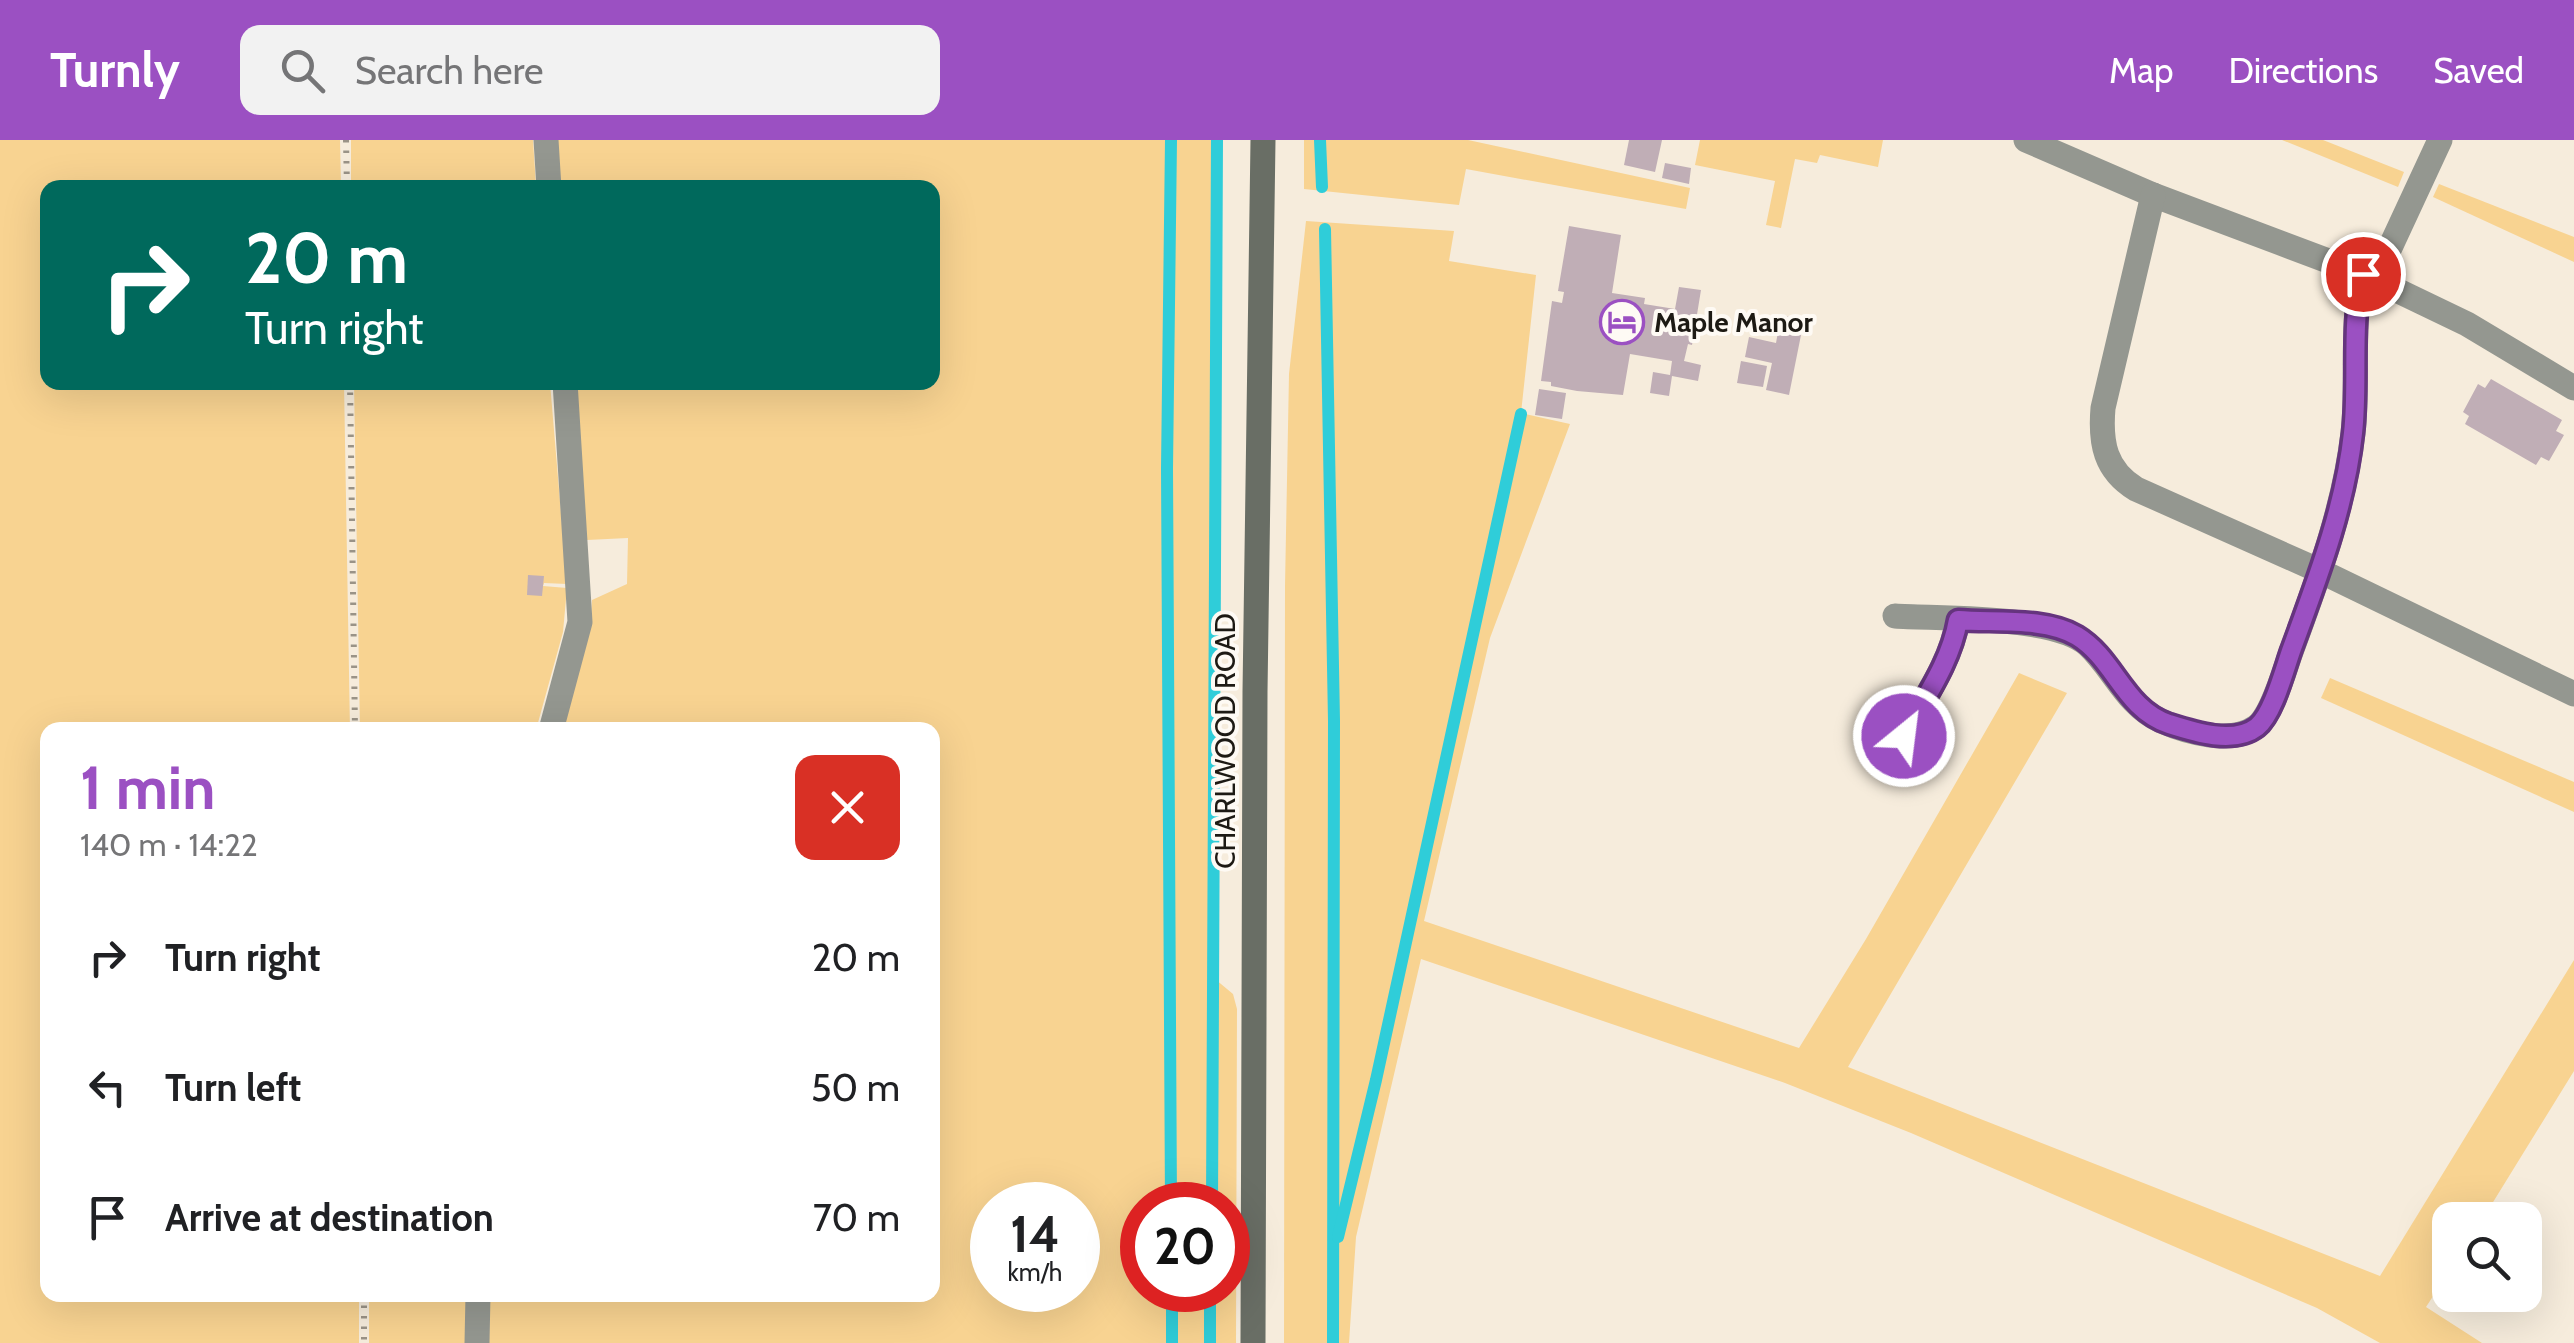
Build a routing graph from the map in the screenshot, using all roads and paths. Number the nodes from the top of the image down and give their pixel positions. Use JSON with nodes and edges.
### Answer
{"nodes":[{"id":1,"x":346,"y":140,"type":"edge"},
{"id":2,"x":546,"y":140,"type":"edge"},
{"id":3,"x":1263,"y":140,"type":"edge"},
{"id":4,"x":2026,"y":140,"type":"edge"},
{"id":5,"x":2440,"y":140,"type":"edge"},
{"id":6,"x":347,"y":180,"type":"edge"},
{"id":7,"x":549,"y":180,"type":"edge"},
{"id":8,"x":2153,"y":195,"type":"junction"},
{"id":9,"x":2369,"y":277,"type":"junction"},
{"id":10,"x":2574,"y":388,"type":"edge"},
{"id":11,"x":350,"y":390,"type":"edge"},
{"id":12,"x":565,"y":390,"type":"edge"},
{"id":13,"x":2320,"y":571,"type":"junction"},
{"id":14,"x":1895,"y":616,"type":"dead end"},
{"id":15,"x":1958,"y":620,"type":"junction"},
{"id":16,"x":2574,"y":694,"type":"edge"},
{"id":17,"x":355,"y":722,"type":"edge"},
{"id":18,"x":552,"y":722,"type":"edge"},
{"id":19,"x":1904,"y":736,"type":"dead end"},
{"id":20,"x":364,"y":1302,"type":"edge"},
{"id":21,"x":478,"y":1302,"type":"edge"},
{"id":22,"x":364,"y":1343,"type":"edge"},
{"id":23,"x":477,"y":1343,"type":"edge"},
{"id":24,"x":1253,"y":1343,"type":"edge"}],
"edges":[{"from":1,"to":6,"type":"path"},
{"from":2,"to":7,"type":"lane"},
{"from":3,"to":24,"type":"street","name":"CHARLWOOD ROAD"},
{"from":4,"to":8,"type":"lane"},
{"from":5,"to":9,"type":"lane"},
{"from":8,"to":9,"type":"lane"},
{"from":8,"to":13,"type":"lane"},
{"from":9,"to":10,"type":"lane"},
{"from":9,"to":13,"type":"lane"},
{"from":11,"to":17,"type":"path"},
{"from":12,"to":18,"type":"lane"},
{"from":13,"to":15,"type":"lane"},
{"from":13,"to":16,"type":"lane"},
{"from":14,"to":15,"type":"lane"},
{"from":15,"to":19,"type":"lane"},
{"from":20,"to":22,"type":"path"},
{"from":21,"to":23,"type":"lane"}]}
